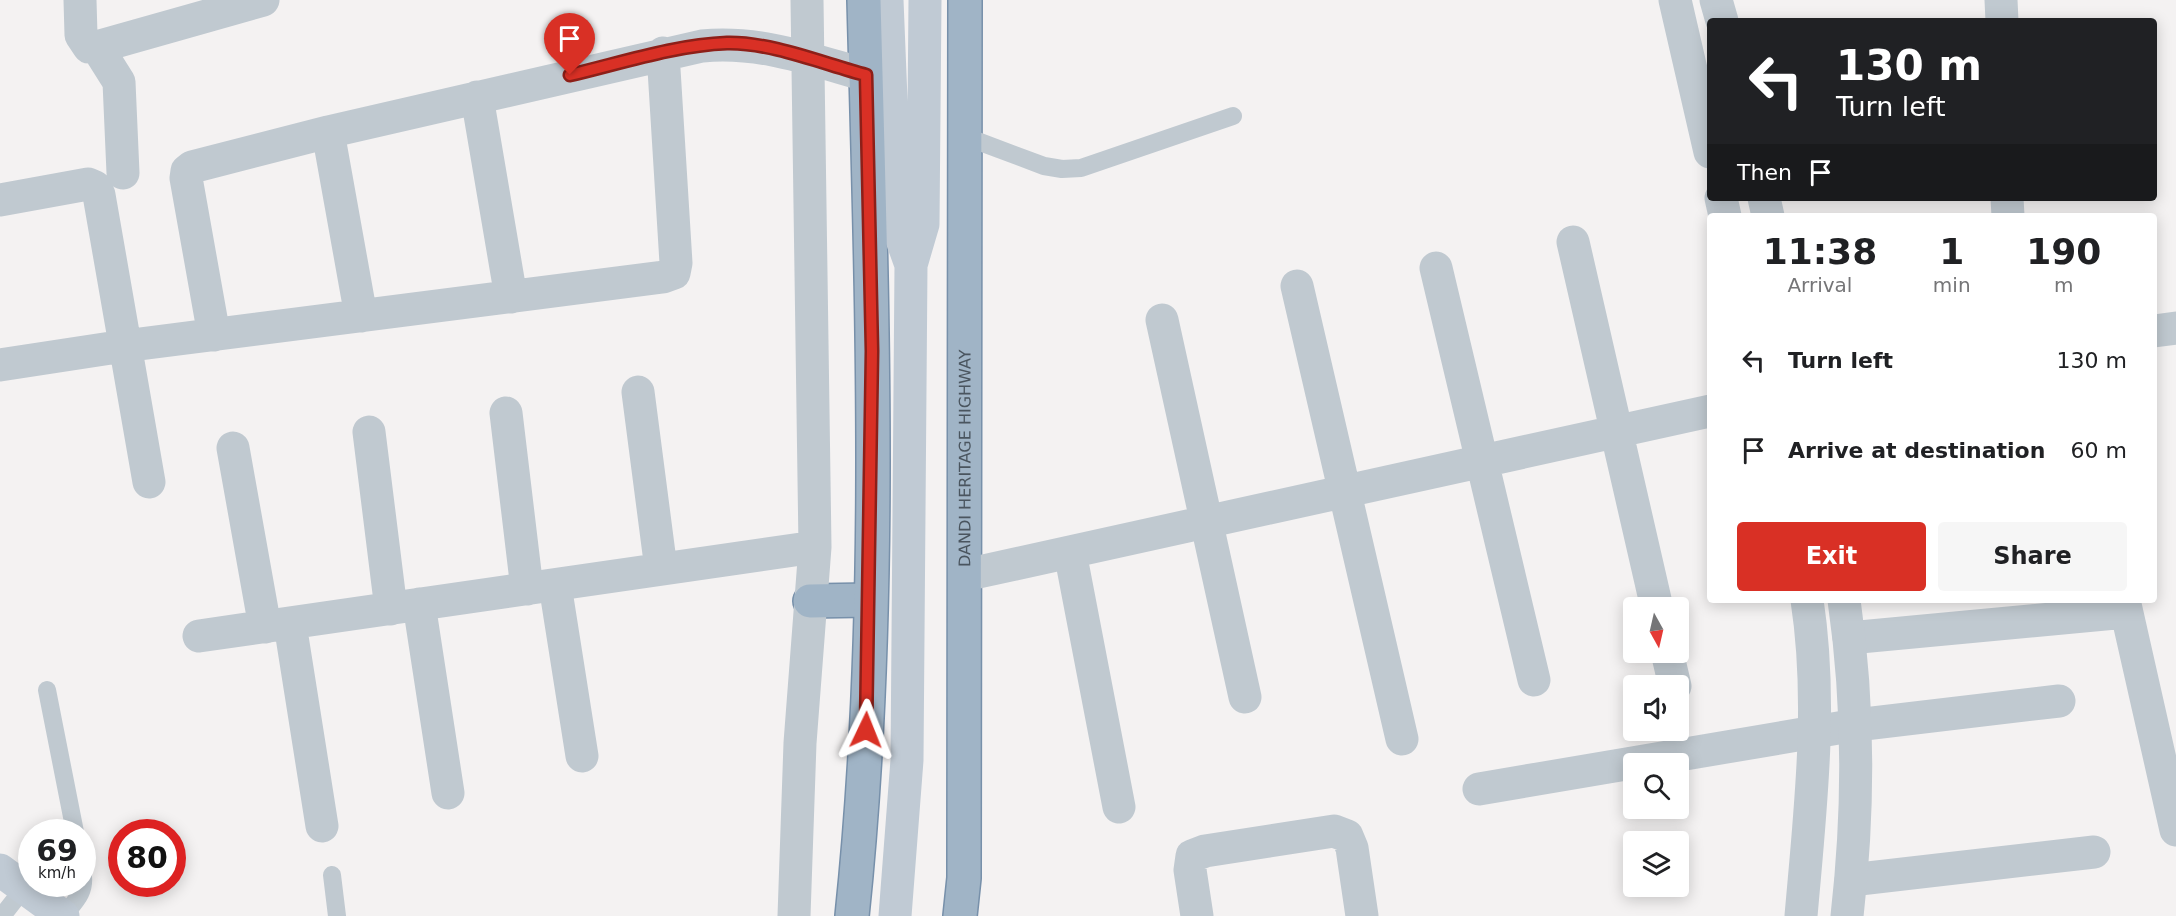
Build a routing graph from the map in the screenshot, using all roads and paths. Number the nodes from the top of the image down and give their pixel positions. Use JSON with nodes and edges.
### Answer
{"nodes":[{"id":1,"x":80,"y":0,"type":"edge"},
{"id":2,"x":263,"y":0,"type":"edge"},
{"id":3,"x":807,"y":0,"type":"edge"},
{"id":4,"x":864,"y":0,"type":"edge"},
{"id":5,"x":887,"y":0,"type":"edge"},
{"id":6,"x":925,"y":0,"type":"edge"},
{"id":7,"x":965,"y":0,"type":"edge"},
{"id":8,"x":1675,"y":0,"type":"edge"},
{"id":9,"x":1716,"y":0,"type":"edge"},
{"id":10,"x":1721,"y":18,"type":"edge"},
{"id":11,"x":97,"y":47,"type":"junction"},
{"id":12,"x":663,"y":53,"type":"junction"},
{"id":13,"x":810,"y":60,"type":"junction"},
{"id":14,"x":866,"y":75,"type":"junction"},
{"id":15,"x":477,"y":97,"type":"junction"},
{"id":16,"x":1233,"y":116,"type":"dead end"},
{"id":17,"x":328,"y":132,"type":"junction"},
{"id":18,"x":964,"y":136,"type":"junction"},
{"id":19,"x":1707,"y":139,"type":"edge"},
{"id":20,"x":123,"y":173,"type":"dead end"},
{"id":21,"x":0,"y":200,"type":"edge"},
{"id":22,"x":1573,"y":242,"type":"dead end"},
{"id":23,"x":911,"y":265,"type":"junction"},
{"id":24,"x":1436,"y":268,"type":"dead end"},
{"id":25,"x":1297,"y":286,"type":"dead end"},
{"id":26,"x":511,"y":297,"type":"junction"},
{"id":27,"x":362,"y":316,"type":"junction"},
{"id":28,"x":1162,"y":320,"type":"dead end"},
{"id":29,"x":2176,"y":328,"type":"edge"},
{"id":30,"x":2157,"y":331,"type":"edge"},
{"id":31,"x":214,"y":335,"type":"junction"},
{"id":32,"x":124,"y":346,"type":"junction"},
{"id":33,"x":0,"y":365,"type":"edge"},
{"id":34,"x":638,"y":392,"type":"dead end"},
{"id":35,"x":1707,"y":412,"type":"edge"},
{"id":36,"x":506,"y":413,"type":"dead end"},
{"id":37,"x":1617,"y":431,"type":"junction"},
{"id":38,"x":369,"y":432,"type":"dead end"},
{"id":39,"x":233,"y":448,"type":"dead end"},
{"id":40,"x":1482,"y":461,"type":"junction"},
{"id":41,"x":149,"y":482,"type":"dead end"},
{"id":42,"x":1345,"y":491,"type":"junction"},
{"id":43,"x":1206,"y":522,"type":"junction"},
{"id":44,"x":815,"y":547,"type":"junction"},
{"id":45,"x":1070,"y":552,"type":"junction"},
{"id":46,"x":661,"y":569,"type":"junction"},
{"id":47,"x":964,"y":575,"type":"junction"},
{"id":48,"x":541,"y":587,"type":"junction"},
{"id":49,"x":1655,"y":597,"type":"edge"},
{"id":50,"x":870,"y":600,"type":"junction"},
{"id":51,"x":810,"y":601,"type":"junction"},
{"id":52,"x":1807,"y":603,"type":"edge"},
{"id":53,"x":1844,"y":603,"type":"edge"},
{"id":54,"x":2125,"y":606,"type":"edge"},
{"id":55,"x":405,"y":607,"type":"junction"},
{"id":56,"x":278,"y":625,"type":"junction"},
{"id":57,"x":199,"y":636,"type":"dead end"},
{"id":58,"x":1849,"y":638,"type":"junction"},
{"id":59,"x":1534,"y":680,"type":"dead end"},
{"id":60,"x":47,"y":690,"type":"dead end"},
{"id":61,"x":1245,"y":697,"type":"dead end"},
{"id":62,"x":2059,"y":701,"type":"dead end"},
{"id":63,"x":1856,"y":725,"type":"junction"},
{"id":64,"x":1814,"y":732,"type":"junction"},
{"id":65,"x":2166,"y":738,"type":"edge"},
{"id":66,"x":1402,"y":739,"type":"dead end"},
{"id":67,"x":582,"y":756,"type":"dead end"},
{"id":68,"x":1479,"y":789,"type":"dead end"},
{"id":69,"x":448,"y":793,"type":"dead end"},
{"id":70,"x":1119,"y":807,"type":"dead end"},
{"id":71,"x":72,"y":819,"type":"edge"},
{"id":72,"x":322,"y":826,"type":"dead end"},
{"id":73,"x":2176,"y":830,"type":"edge"},
{"id":74,"x":2094,"y":852,"type":"dead end"},
{"id":75,"x":332,"y":875,"type":"dead end"},
{"id":76,"x":12,"y":879,"type":"edge"},
{"id":77,"x":1851,"y":880,"type":"junction"},
{"id":78,"x":80,"y":897,"type":"edge"},
{"id":79,"x":2,"y":916,"type":"edge"},
{"id":80,"x":63,"y":916,"type":"edge"},
{"id":81,"x":337,"y":916,"type":"edge"},
{"id":82,"x":794,"y":916,"type":"edge"},
{"id":83,"x":852,"y":916,"type":"edge"},
{"id":84,"x":895,"y":916,"type":"edge"},
{"id":85,"x":960,"y":916,"type":"edge"},
{"id":86,"x":1197,"y":916,"type":"edge"},
{"id":87,"x":1362,"y":916,"type":"edge"},
{"id":88,"x":1801,"y":916,"type":"edge"},
{"id":89,"x":1847,"y":916,"type":"edge"}],
"edges":[{"from":1,"to":11,"type":"street"},
{"from":2,"to":11,"type":"street"},
{"from":3,"to":13,"type":"street"},
{"from":4,"to":14,"type":"highway"},
{"from":5,"to":23,"type":"main road"},
{"from":6,"to":23,"type":"main road"},
{"from":7,"to":18,"type":"highway","name":"DANDI HERITAGE HIGHWAY"},
{"from":8,"to":19,"type":"street"},
{"from":9,"to":10,"type":"street"},
{"from":11,"to":20,"type":"street"},
{"from":12,"to":13,"type":"street"},
{"from":12,"to":15,"type":"street"},
{"from":12,"to":26,"type":"street"},
{"from":13,"to":14,"type":"street"},
{"from":13,"to":44,"type":"street"},
{"from":14,"to":50,"type":"highway"},
{"from":15,"to":17,"type":"street"},
{"from":15,"to":26,"type":"street"},
{"from":16,"to":18,"type":"lane"},
{"from":17,"to":27,"type":"street"},
{"from":17,"to":31,"type":"street"},
{"from":18,"to":47,"type":"highway","name":"DANDI HERITAGE HIGHWAY"},
{"from":21,"to":32,"type":"street"},
{"from":22,"to":37,"type":"street"},
{"from":23,"to":84,"type":"main road"},
{"from":24,"to":40,"type":"street"},
{"from":25,"to":42,"type":"street"},
{"from":26,"to":27,"type":"street"},
{"from":27,"to":31,"type":"street"},
{"from":28,"to":43,"type":"street"},
{"from":29,"to":30,"type":"street"},
{"from":31,"to":32,"type":"street"},
{"from":32,"to":33,"type":"street"},
{"from":32,"to":41,"type":"street"},
{"from":34,"to":46,"type":"street"},
{"from":35,"to":37,"type":"street"},
{"from":36,"to":48,"type":"street"},
{"from":37,"to":40,"type":"street"},
{"from":37,"to":49,"type":"street"},
{"from":38,"to":55,"type":"street"},
{"from":39,"to":56,"type":"street"},
{"from":40,"to":42,"type":"street"},
{"from":40,"to":59,"type":"street"},
{"from":42,"to":43,"type":"street"},
{"from":42,"to":66,"type":"street"},
{"from":43,"to":45,"type":"street"},
{"from":43,"to":61,"type":"street"},
{"from":44,"to":46,"type":"street"},
{"from":44,"to":51,"type":"street"},
{"from":45,"to":47,"type":"street"},
{"from":45,"to":70,"type":"street"},
{"from":46,"to":48,"type":"street"},
{"from":47,"to":85,"type":"highway","name":"DANDI HERITAGE HIGHWAY"},
{"from":48,"to":55,"type":"street"},
{"from":48,"to":67,"type":"street"},
{"from":50,"to":51,"type":"highway"},
{"from":50,"to":83,"type":"highway"},
{"from":51,"to":82,"type":"street"},
{"from":52,"to":64,"type":"street"},
{"from":53,"to":58,"type":"street"},
{"from":54,"to":58,"type":"street"},
{"from":54,"to":65,"type":"street"},
{"from":55,"to":56,"type":"street"},
{"from":55,"to":69,"type":"street"},
{"from":56,"to":57,"type":"street"},
{"from":56,"to":72,"type":"street"},
{"from":58,"to":63,"type":"street"},
{"from":60,"to":71,"type":"lane"},
{"from":62,"to":63,"type":"street"},
{"from":63,"to":64,"type":"street"},
{"from":63,"to":77,"type":"street"},
{"from":64,"to":68,"type":"street"},
{"from":64,"to":88,"type":"street"},
{"from":65,"to":73,"type":"street"},
{"from":74,"to":77,"type":"street"},
{"from":75,"to":81,"type":"lane"},
{"from":76,"to":79,"type":"lane"},
{"from":76,"to":80,"type":"main road"},
{"from":77,"to":89,"type":"street"},
{"from":78,"to":80,"type":"lane"},
{"from":86,"to":87,"type":"street"}]}
